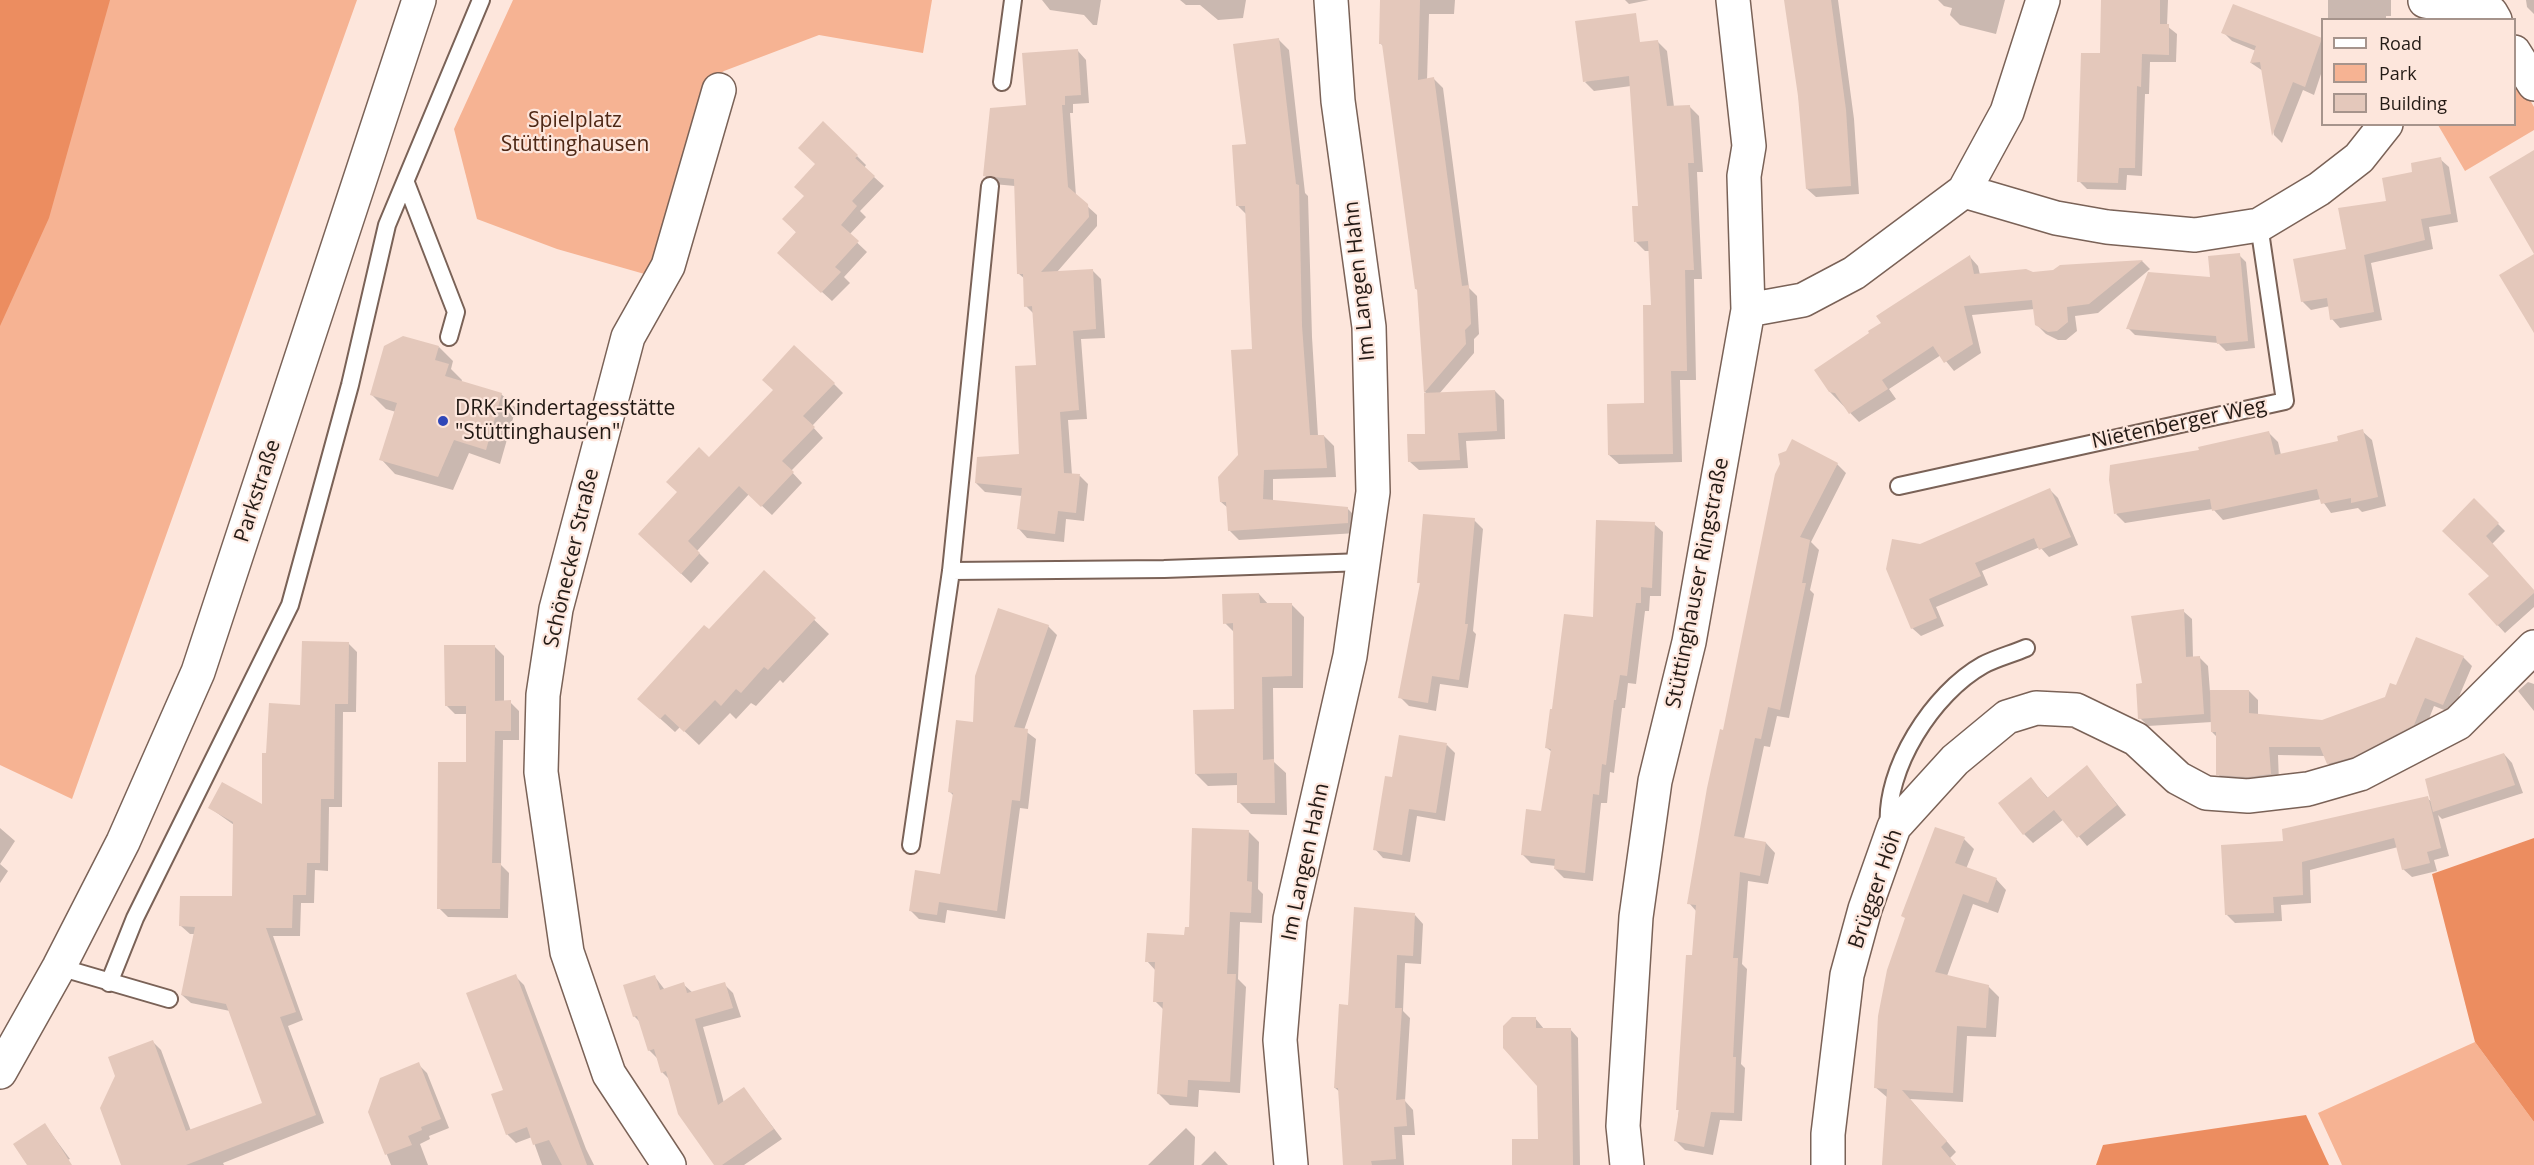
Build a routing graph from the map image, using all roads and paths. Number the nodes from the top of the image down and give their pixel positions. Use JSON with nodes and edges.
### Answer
{"nodes":[{"id":1,"x":420,"y":0,"type":"edge"},
{"id":2,"x":481,"y":0,"type":"edge"},
{"id":3,"x":1013,"y":0,"type":"edge"},
{"id":4,"x":1331,"y":0,"type":"edge"},
{"id":5,"x":1733,"y":0,"type":"edge"},
{"id":6,"x":2043,"y":0,"type":"edge"},
{"id":7,"x":2424,"y":7,"type":"edge"},
{"id":8,"x":2494,"y":18,"type":"edge"},
{"id":9,"x":2516,"y":55,"type":"edge"},
{"id":10,"x":1002,"y":82,"type":"dead end"},
{"id":11,"x":2534,"y":84,"type":"edge"},
{"id":12,"x":719,"y":90,"type":"dead end"},
{"id":13,"x":2384,"y":126,"type":"edge"},
{"id":14,"x":406,"y":183,"type":"junction"},
{"id":15,"x":990,"y":186,"type":"dead end"},
{"id":16,"x":1964,"y":191,"type":"junction"},
{"id":17,"x":2259,"y":225,"type":"junction"},
{"id":18,"x":1748,"y":310,"type":"junction"},
{"id":19,"x":449,"y":337,"type":"dead end"},
{"id":20,"x":1899,"y":486,"type":"dead end"},
{"id":21,"x":1364,"y":562,"type":"junction"},
{"id":22,"x":951,"y":571,"type":"junction"},
{"id":23,"x":2534,"y":647,"type":"edge"},
{"id":24,"x":2026,"y":648,"type":"dead end"},
{"id":25,"x":1890,"y":838,"type":"junction"},
{"id":26,"x":911,"y":845,"type":"dead end"},
{"id":27,"x":59,"y":967,"type":"junction"},
{"id":28,"x":108,"y":983,"type":"junction"},
{"id":29,"x":169,"y":999,"type":"dead end"},
{"id":30,"x":0,"y":1072,"type":"edge"},
{"id":31,"x":669,"y":1165,"type":"edge"},
{"id":32,"x":1291,"y":1165,"type":"edge"},
{"id":33,"x":1627,"y":1165,"type":"edge"},
{"id":34,"x":1828,"y":1165,"type":"edge"}],
"edges":[{"from":1,"to":27,"type":"street","name":"Parkstraße"},
{"from":2,"to":14,"type":"lane"},
{"from":3,"to":10,"type":"lane"},
{"from":4,"to":21,"type":"street","name":"Im Langen Hahn"},
{"from":5,"to":18,"type":"street","name":"Stüttinghauser Ringstraße"},
{"from":6,"to":16,"type":"street"},
{"from":7,"to":8,"type":"street"},
{"from":9,"to":11,"type":"street"},
{"from":12,"to":31,"type":"street","name":"Schönecker Straße"},
{"from":13,"to":17,"type":"street"},
{"from":14,"to":19,"type":"lane"},
{"from":14,"to":28,"type":"lane"},
{"from":15,"to":22,"type":"lane"},
{"from":16,"to":17,"type":"street"},
{"from":16,"to":18,"type":"street"},
{"from":17,"to":20,"type":"lane","name":"Nietenberger Weg"},
{"from":18,"to":33,"type":"street","name":"Stüttinghauser Ringstraße"},
{"from":21,"to":22,"type":"lane"},
{"from":21,"to":32,"type":"street","name":"Im Langen Hahn"},
{"from":22,"to":26,"type":"lane"},
{"from":23,"to":25,"type":"street","name":"Brügger Höh"},
{"from":24,"to":25,"type":"lane"},
{"from":25,"to":34,"type":"street","name":"Brügger Höh"},
{"from":27,"to":28,"type":"lane"},
{"from":27,"to":30,"type":"street","name":"Parkstraße"},
{"from":28,"to":29,"type":"lane"}]}
